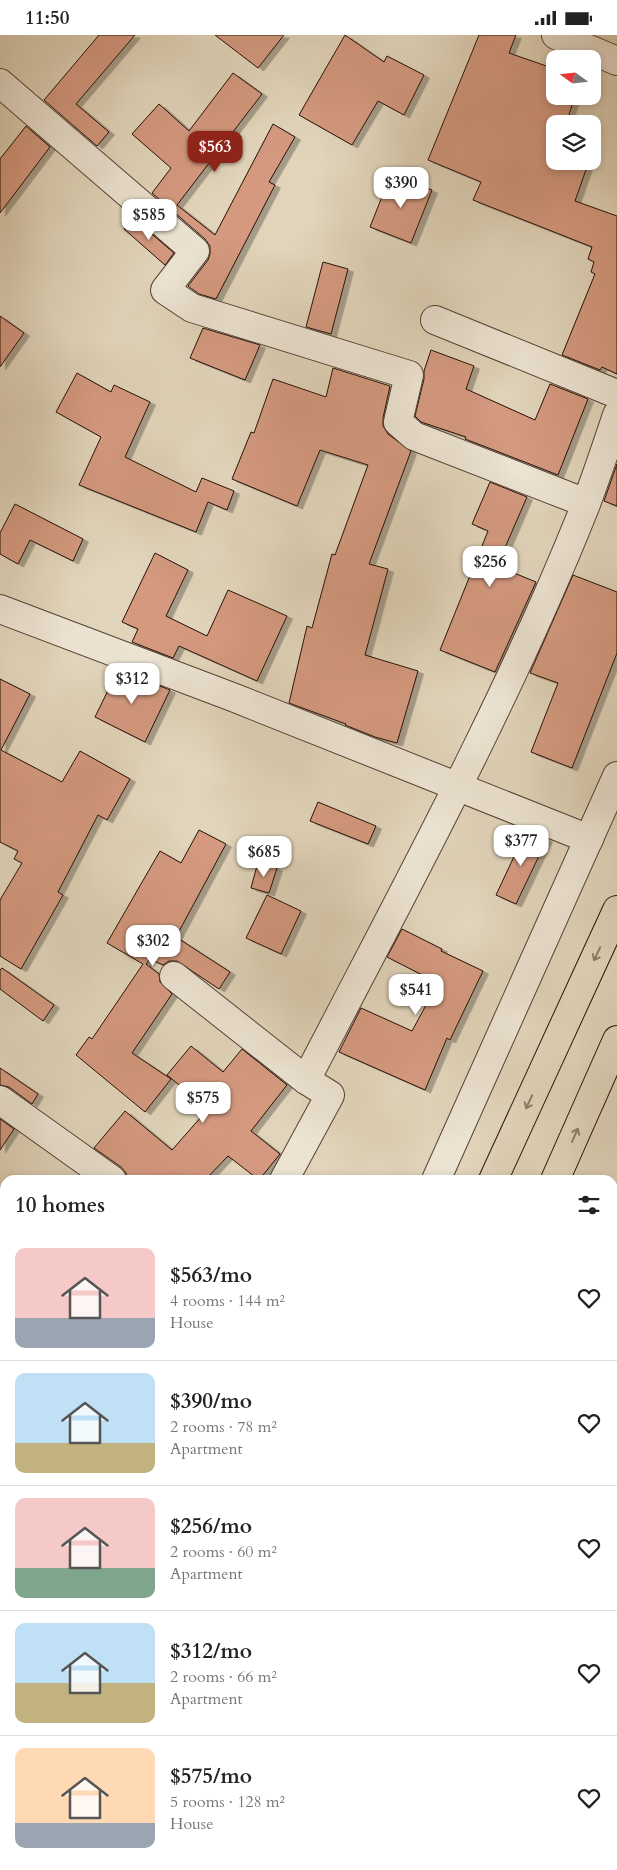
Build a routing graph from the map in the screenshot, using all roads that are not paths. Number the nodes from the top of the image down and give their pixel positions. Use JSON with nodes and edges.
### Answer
{"nodes":[{"id":1,"x":556,"y":35,"type":"edge"},
{"id":2,"x":617,"y":61,"type":"edge"},
{"id":3,"x":0,"y":83,"type":"edge"},
{"id":4,"x":435,"y":320,"type":"dead end"},
{"id":5,"x":617,"y":394,"type":"edge"},
{"id":6,"x":617,"y":415,"type":"edge"},
{"id":7,"x":586,"y":503,"type":"junction"},
{"id":8,"x":0,"y":609,"type":"edge"},
{"id":9,"x":617,"y":776,"type":"edge"},
{"id":10,"x":457,"y":787,"type":"junction"},
{"id":11,"x":589,"y":839,"type":"junction"},
{"id":12,"x":617,"y":910,"type":"edge"},
{"id":13,"x":174,"y":976,"type":"dead end"},
{"id":14,"x":617,"y":1040,"type":"edge"},
{"id":15,"x":306,"y":1079,"type":"junction"},
{"id":16,"x":0,"y":1100,"type":"edge"},
{"id":17,"x":105,"y":1175,"type":"edge"},
{"id":18,"x":287,"y":1175,"type":"edge"},
{"id":19,"x":438,"y":1175,"type":"edge"},
{"id":20,"x":495,"y":1175,"type":"edge"},
{"id":21,"x":557,"y":1175,"type":"edge"}],
"edges":[{"from":1,"to":2,"type":"street"},
{"from":3,"to":7,"type":"street"},
{"from":4,"to":5,"type":"street"},
{"from":6,"to":7,"type":"street"},
{"from":7,"to":10,"type":"street"},
{"from":8,"to":10,"type":"street"},
{"from":9,"to":11,"type":"street"},
{"from":10,"to":11,"type":"street"},
{"from":10,"to":15,"type":"street"},
{"from":11,"to":19,"type":"street"},
{"from":12,"to":20,"type":"main road","one_way":true},
{"from":13,"to":15,"type":"street"},
{"from":21,"to":14,"type":"main road","one_way":true},
{"from":15,"to":18,"type":"street"},
{"from":16,"to":17,"type":"street"}]}
